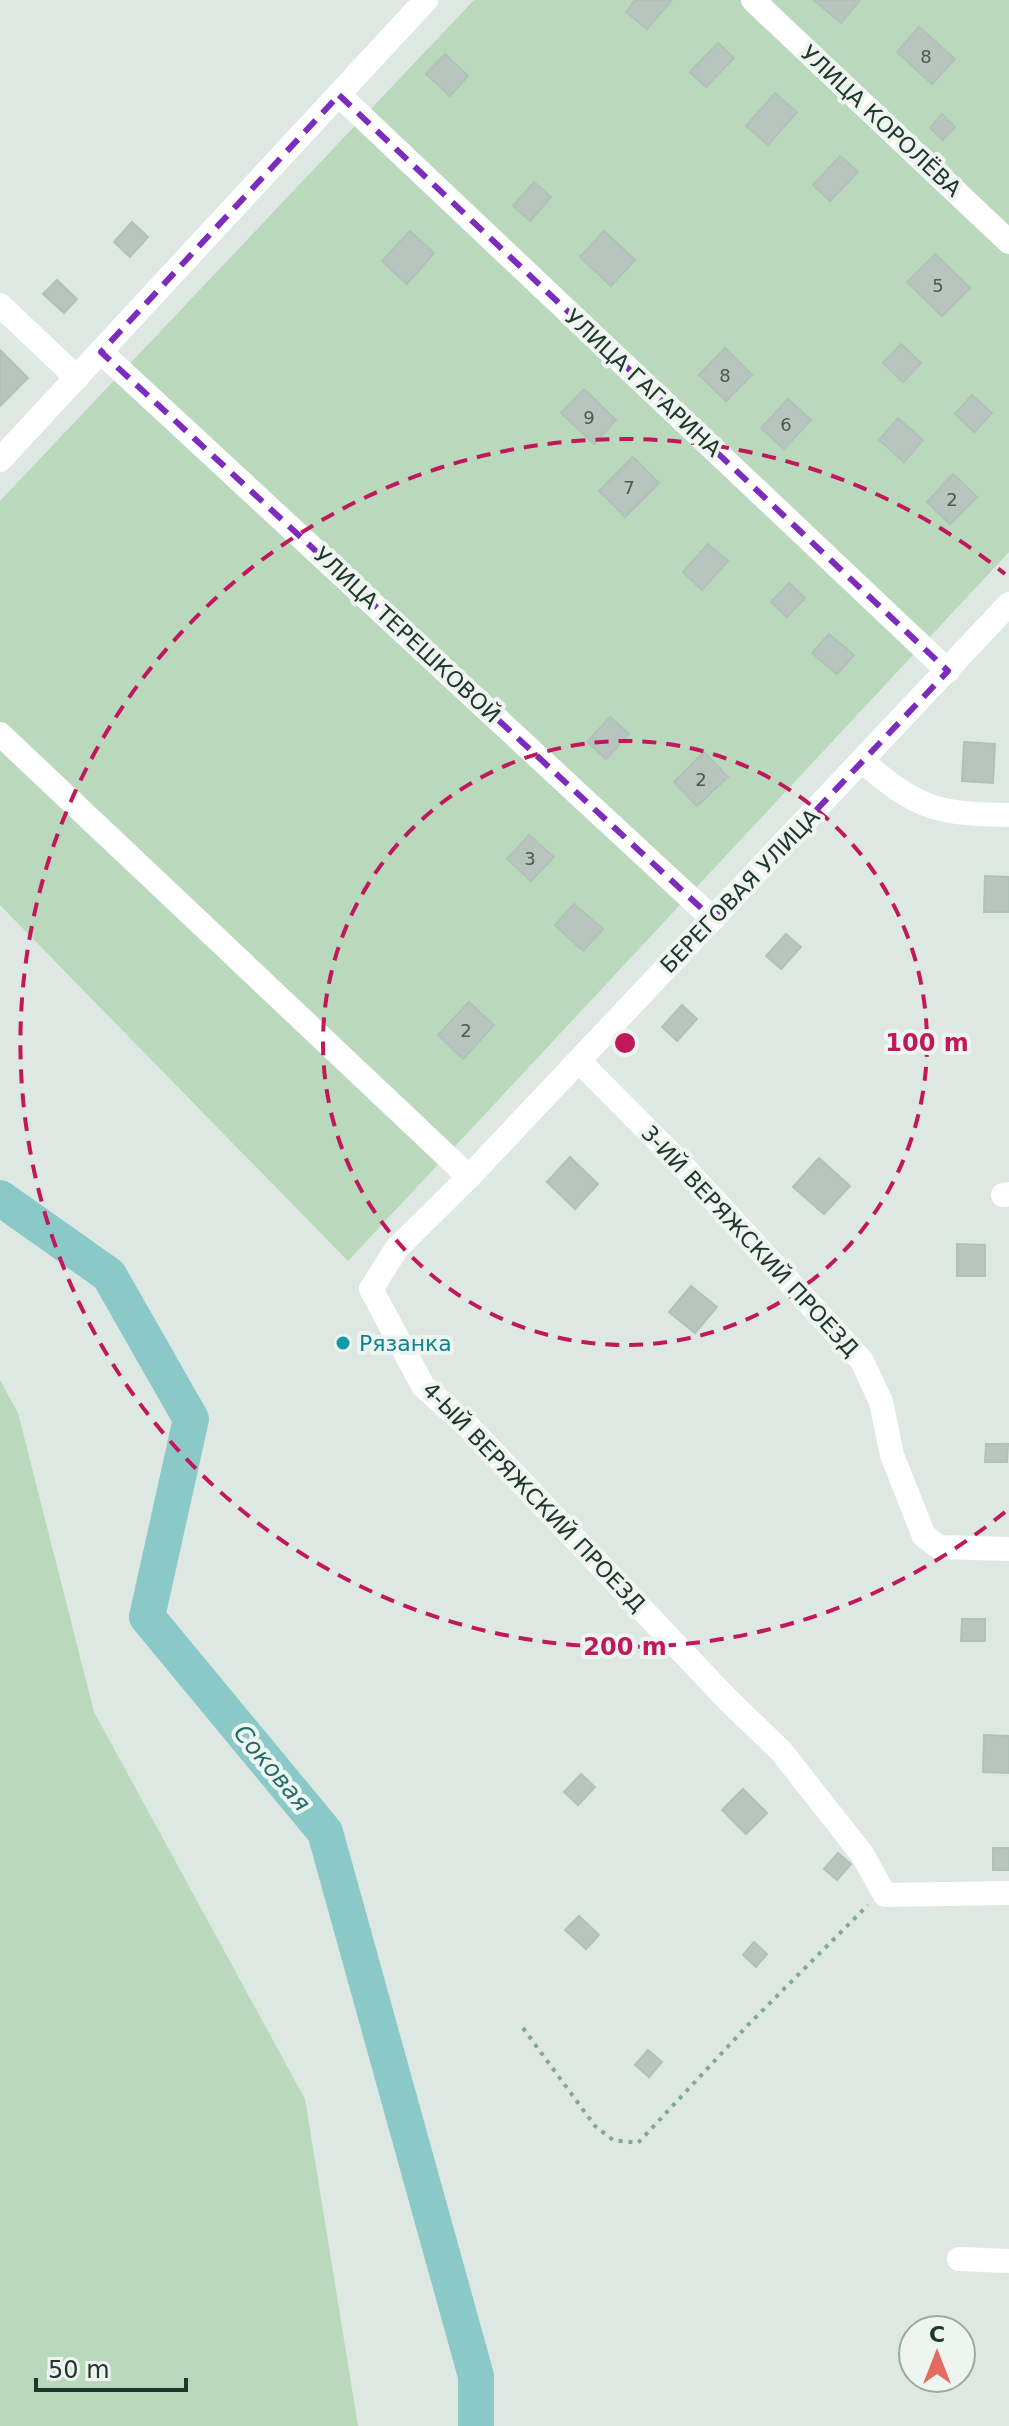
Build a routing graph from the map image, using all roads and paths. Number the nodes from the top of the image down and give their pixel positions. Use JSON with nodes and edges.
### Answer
{"nodes":[{"id":1,"x":753,"y":0,"type":"edge"},
{"id":2,"x":416,"y":3,"type":"edge"},
{"id":3,"x":339,"y":95,"type":"junction"},
{"id":4,"x":1009,"y":242,"type":"edge"},
{"id":5,"x":0,"y":305,"type":"edge"},
{"id":6,"x":101,"y":352,"type":"junction"},
{"id":7,"x":77,"y":378,"type":"junction"},
{"id":8,"x":0,"y":460,"type":"edge"},
{"id":9,"x":1009,"y":604,"type":"edge"},
{"id":10,"x":948,"y":671,"type":"junction"},
{"id":11,"x":0,"y":734,"type":"edge"},
{"id":12,"x":863,"y":762,"type":"junction"},
{"id":13,"x":1009,"y":815,"type":"edge"},
{"id":14,"x":713,"y":919,"type":"junction"},
{"id":15,"x":579,"y":1061,"type":"junction"},
{"id":16,"x":469,"y":1177,"type":"junction"},
{"id":17,"x":1009,"y":1549,"type":"edge"},
{"id":18,"x":1009,"y":1893,"type":"edge"},
{"id":19,"x":885,"y":1895,"type":"junction"},
{"id":20,"x":523,"y":2028,"type":"dead end"},
{"id":21,"x":959,"y":2259,"type":"dead end"},
{"id":22,"x":1009,"y":2261,"type":"edge"}],
"edges":[{"from":1,"to":4,"type":"street","name":"УЛИЦА КОРОЛЁВА"},
{"from":2,"to":3,"type":"street"},
{"from":3,"to":6,"type":"street"},
{"from":3,"to":10,"type":"street","name":"УЛИЦА ГАГАРИНА"},
{"from":5,"to":7,"type":"street"},
{"from":6,"to":7,"type":"street"},
{"from":6,"to":14,"type":"street","name":"УЛИЦА ТЕРЕШКОВОЙ"},
{"from":7,"to":8,"type":"street"},
{"from":9,"to":10,"type":"street","name":"БЕРЕГОВАЯ УЛИЦА"},
{"from":10,"to":12,"type":"street","name":"БЕРЕГОВАЯ УЛИЦА"},
{"from":11,"to":16,"type":"street"},
{"from":12,"to":13,"type":"street"},
{"from":12,"to":14,"type":"street","name":"БЕРЕГОВАЯ УЛИЦА"},
{"from":14,"to":15,"type":"street","name":"БЕРЕГОВАЯ УЛИЦА"},
{"from":15,"to":16,"type":"street","name":"БЕРЕГОВАЯ УЛИЦА"},
{"from":15,"to":17,"type":"street","name":"3-ИЙ ВЕРЯЖСКИЙ ПРОЕЗД"},
{"from":16,"to":19,"type":"street","name":"4-ЫЙ ВЕРЯЖСКИЙ ПРОЕЗД"},
{"from":18,"to":19,"type":"street"},
{"from":19,"to":20,"type":"path"},
{"from":21,"to":22,"type":"street"}]}
